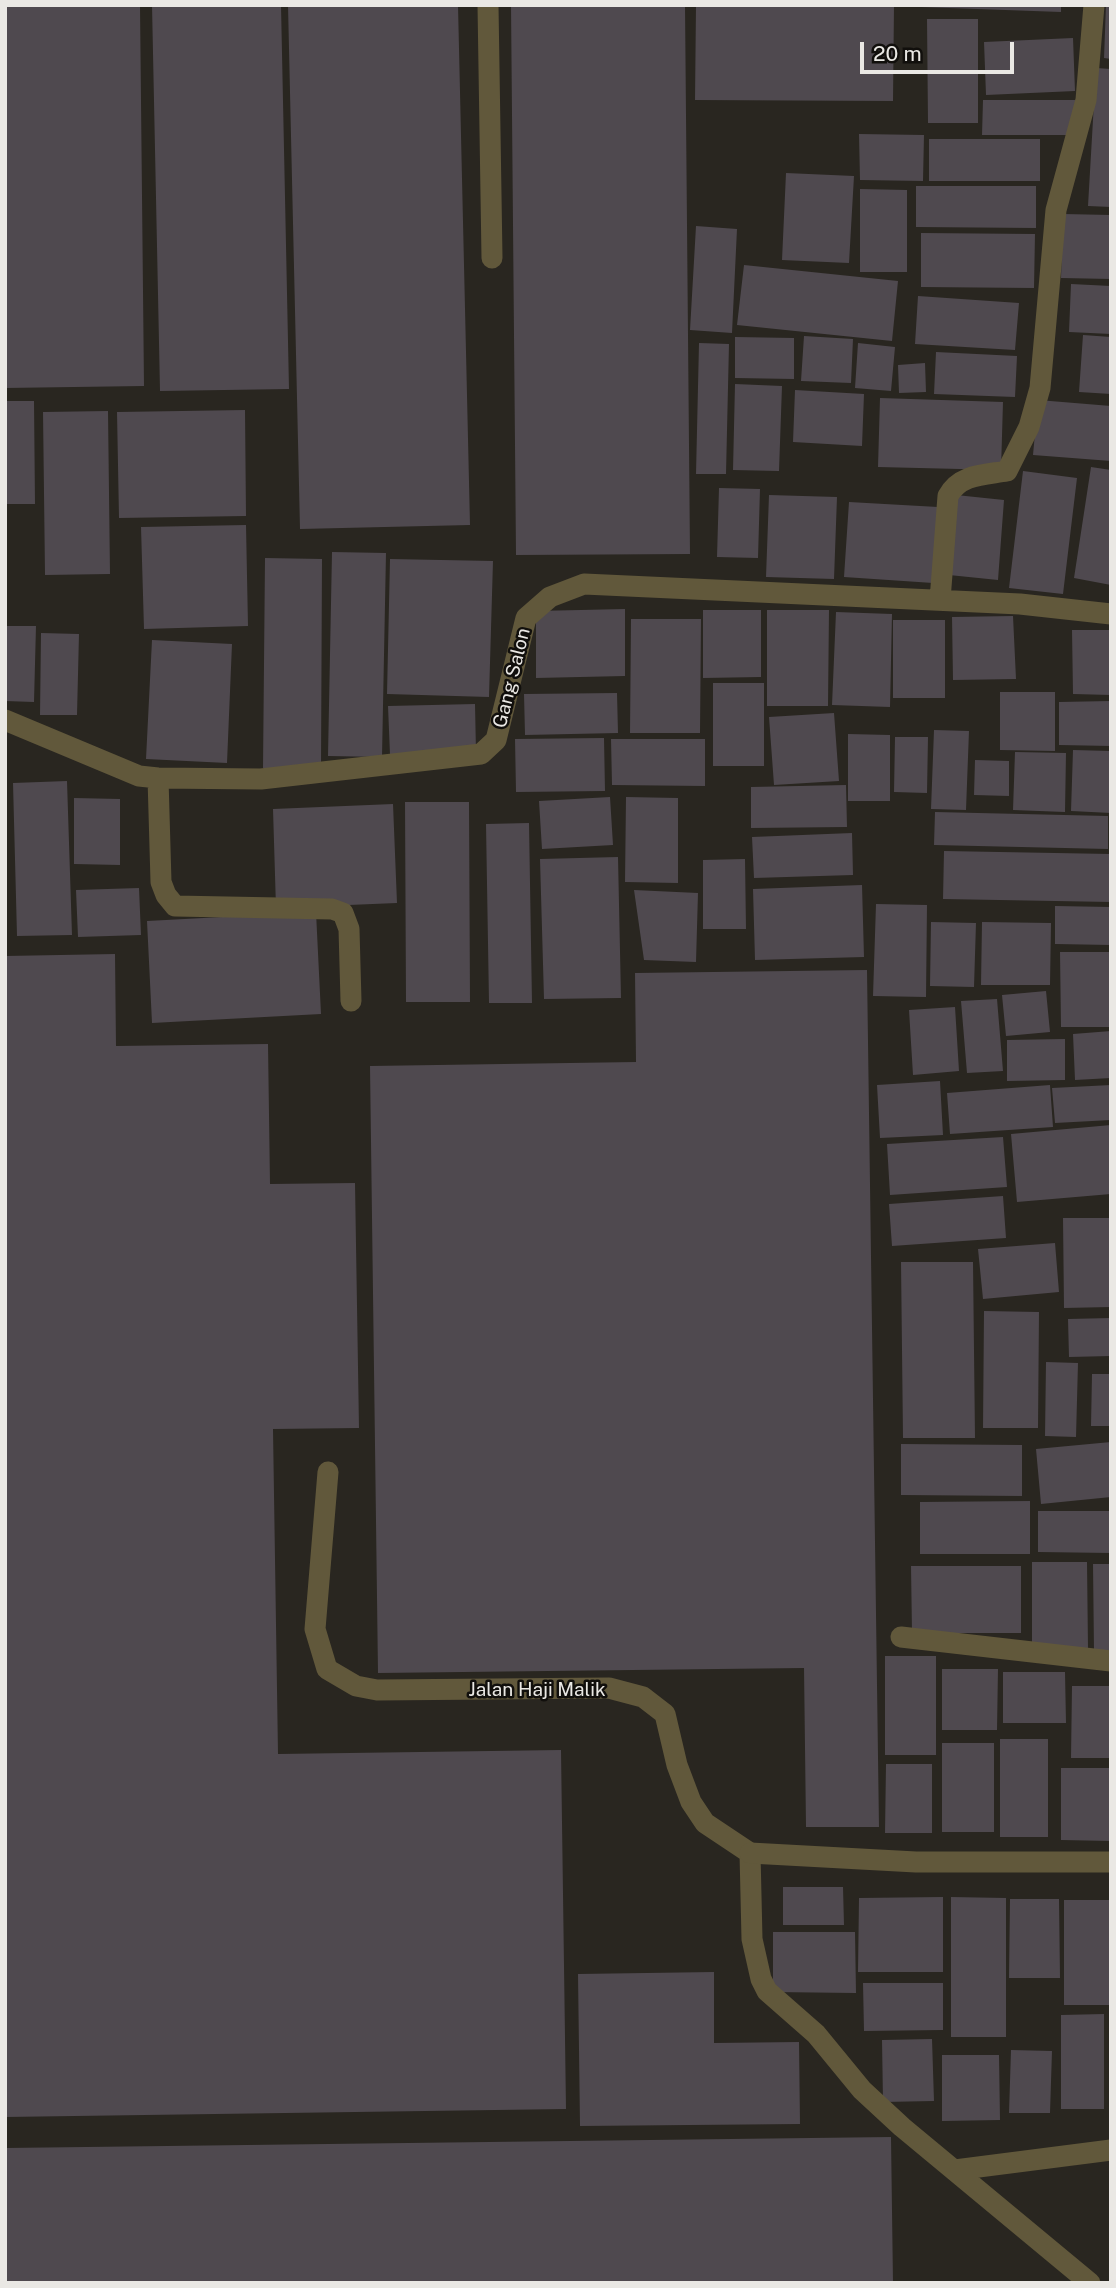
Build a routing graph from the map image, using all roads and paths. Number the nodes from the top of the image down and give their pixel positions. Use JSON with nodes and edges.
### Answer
{"nodes":[{"id":1,"x":488,"y":5,"type":"edge"},
{"id":2,"x":1094,"y":5,"type":"edge"},
{"id":3,"x":492,"y":258,"type":"dead end"},
{"id":4,"x":940,"y":600,"type":"junction"},
{"id":5,"x":1111,"y":614,"type":"edge"},
{"id":6,"x":5,"y":720,"type":"edge"},
{"id":7,"x":158,"y":778,"type":"junction"},
{"id":8,"x":352,"y":1001,"type":"dead end"},
{"id":9,"x":328,"y":1472,"type":"dead end"},
{"id":10,"x":901,"y":1637,"type":"dead end"},
{"id":11,"x":1111,"y":1661,"type":"edge"},
{"id":12,"x":750,"y":1853,"type":"junction"},
{"id":13,"x":1111,"y":1862,"type":"edge"},
{"id":14,"x":1111,"y":2150,"type":"edge"},
{"id":15,"x":956,"y":2170,"type":"junction"},
{"id":16,"x":1090,"y":2283,"type":"edge"}],
"edges":[{"from":1,"to":3,"type":"street"},
{"from":2,"to":4,"type":"street"},
{"from":4,"to":5,"type":"street","name":"Gang Salon"},
{"from":4,"to":7,"type":"street","name":"Gang Salon"},
{"from":6,"to":7,"type":"street","name":"Gang Salon"},
{"from":7,"to":8,"type":"street"},
{"from":9,"to":12,"type":"street","name":"Jalan Haji Malik"},
{"from":10,"to":11,"type":"street"},
{"from":12,"to":13,"type":"street"},
{"from":12,"to":15,"type":"street"},
{"from":14,"to":15,"type":"street"},
{"from":15,"to":16,"type":"street"}]}
